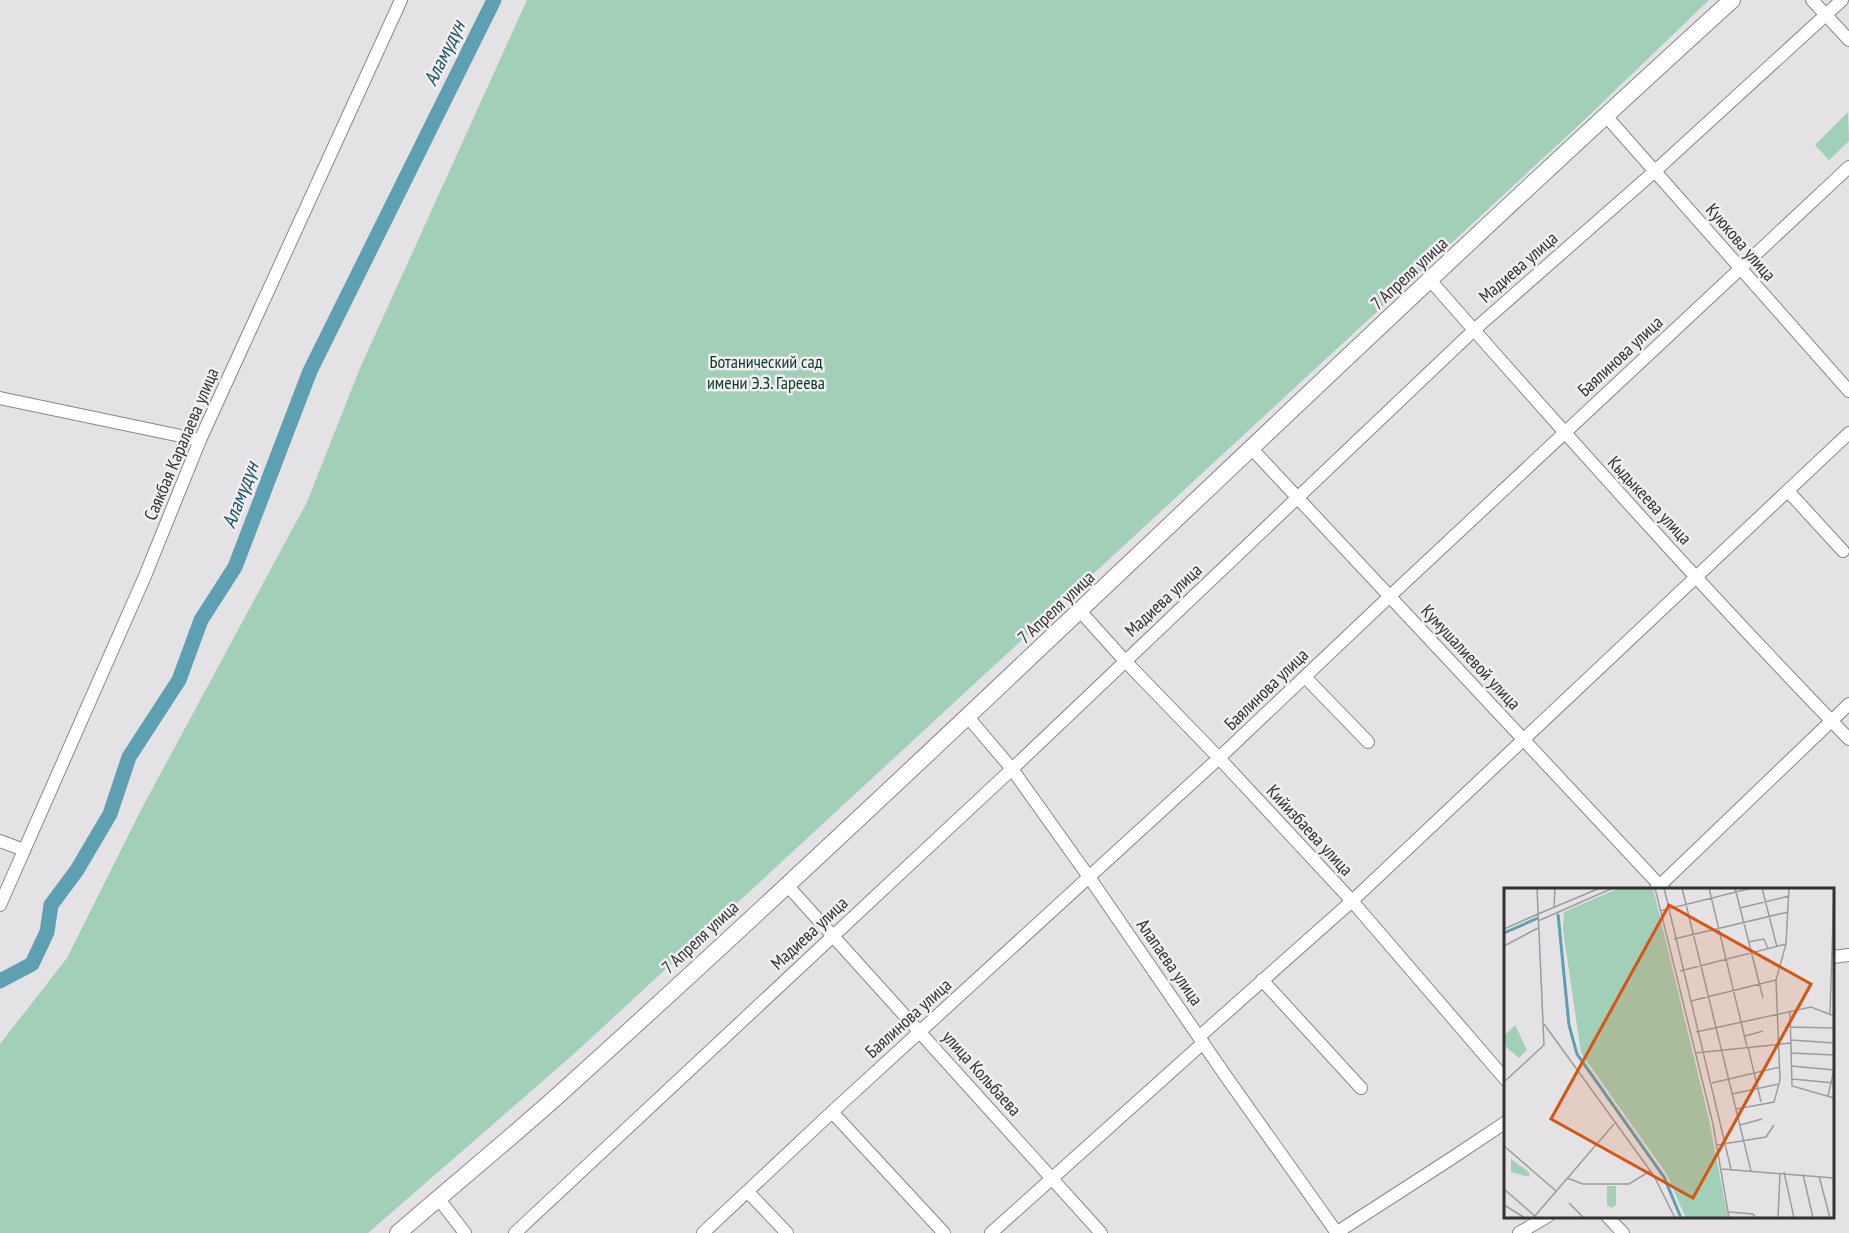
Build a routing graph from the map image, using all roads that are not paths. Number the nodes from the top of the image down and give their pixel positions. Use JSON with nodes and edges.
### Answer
{"nodes":[{"id":1,"x":401,"y":0,"type":"edge"},
{"id":2,"x":1732,"y":0,"type":"edge"},
{"id":3,"x":1812,"y":0,"type":"edge"},
{"id":4,"x":1842,"y":0,"type":"edge"},
{"id":5,"x":1826,"y":15,"type":"junction"},
{"id":6,"x":1849,"y":40,"type":"edge"},
{"id":7,"x":1606,"y":116,"type":"junction"},
{"id":8,"x":1849,"y":167,"type":"edge"},
{"id":9,"x":1655,"y":171,"type":"junction"},
{"id":10,"x":1740,"y":269,"type":"junction"},
{"id":11,"x":1430,"y":280,"type":"junction"},
{"id":12,"x":1474,"y":330,"type":"junction"},
{"id":13,"x":1849,"y":391,"type":"edge"},
{"id":14,"x":0,"y":398,"type":"edge"},
{"id":15,"x":1564,"y":433,"type":"junction"},
{"id":16,"x":1849,"y":434,"type":"edge"},
{"id":17,"x":200,"y":440,"type":"junction"},
{"id":18,"x":1252,"y":449,"type":"junction"},
{"id":19,"x":1788,"y":491,"type":"junction"},
{"id":20,"x":1297,"y":499,"type":"junction"},
{"id":21,"x":1843,"y":551,"type":"dead end"},
{"id":22,"x":1697,"y":578,"type":"junction"},
{"id":23,"x":1389,"y":597,"type":"junction"},
{"id":24,"x":1080,"y":610,"type":"junction"},
{"id":25,"x":1125,"y":661,"type":"junction"},
{"id":26,"x":1305,"y":677,"type":"junction"},
{"id":27,"x":1849,"y":704,"type":"edge"},
{"id":28,"x":968,"y":716,"type":"junction"},
{"id":29,"x":1831,"y":721,"type":"junction"},
{"id":30,"x":1849,"y":739,"type":"edge"},
{"id":31,"x":1524,"y":741,"type":"junction"},
{"id":32,"x":1368,"y":742,"type":"dead end"},
{"id":33,"x":1219,"y":758,"type":"junction"},
{"id":34,"x":1012,"y":769,"type":"junction"},
{"id":35,"x":0,"y":841,"type":"edge"},
{"id":36,"x":24,"y":850,"type":"junction"},
{"id":37,"x":1089,"y":877,"type":"junction"},
{"id":38,"x":786,"y":884,"type":"junction"},
{"id":39,"x":1659,"y":888,"type":"edge"},
{"id":40,"x":1352,"y":901,"type":"junction"},
{"id":41,"x":0,"y":905,"type":"edge"},
{"id":42,"x":832,"y":936,"type":"junction"},
{"id":43,"x":1849,"y":955,"type":"edge"},
{"id":44,"x":1834,"y":957,"type":"edge"},
{"id":45,"x":1263,"y":980,"type":"junction"},
{"id":46,"x":920,"y":1031,"type":"junction"},
{"id":47,"x":1201,"y":1039,"type":"junction"},
{"id":48,"x":1504,"y":1078,"type":"edge"},
{"id":49,"x":1361,"y":1088,"type":"dead end"},
{"id":50,"x":832,"y":1112,"type":"junction"},
{"id":51,"x":1504,"y":1123,"type":"edge"},
{"id":52,"x":1052,"y":1179,"type":"junction"},
{"id":53,"x":748,"y":1192,"type":"junction"},
{"id":54,"x":438,"y":1198,"type":"junction"},
{"id":55,"x":1545,"y":1218,"type":"edge"},
{"id":56,"x":1609,"y":1218,"type":"edge"},
{"id":57,"x":531,"y":1228,"type":"edge"},
{"id":58,"x":398,"y":1233,"type":"edge"},
{"id":59,"x":465,"y":1233,"type":"edge"},
{"id":60,"x":515,"y":1233,"type":"edge"},
{"id":61,"x":703,"y":1233,"type":"edge"},
{"id":62,"x":787,"y":1233,"type":"edge"},
{"id":63,"x":944,"y":1233,"type":"edge"},
{"id":64,"x":991,"y":1233,"type":"edge"},
{"id":65,"x":1101,"y":1233,"type":"edge"},
{"id":66,"x":1336,"y":1233,"type":"edge"},
{"id":67,"x":1519,"y":1233,"type":"edge"},
{"id":68,"x":1623,"y":1233,"type":"edge"}],
"edges":[{"from":1,"to":17,"type":"street","name":"Саякбая Каралаева улица"},
{"from":2,"to":7,"type":"main road","name":"7 Апреля улица"},
{"from":3,"to":5,"type":"street"},
{"from":4,"to":5,"type":"street","name":"Мадиева улица"},
{"from":5,"to":6,"type":"street"},
{"from":5,"to":9,"type":"street","name":"Мадиева улица"},
{"from":7,"to":9,"type":"street","name":"Куюкова улица"},
{"from":7,"to":11,"type":"main road","name":"7 Апреля улица"},
{"from":8,"to":10,"type":"street","name":"Баялинова улица"},
{"from":9,"to":10,"type":"street","name":"Куюкова улица"},
{"from":9,"to":12,"type":"street","name":"Мадиева улица"},
{"from":10,"to":13,"type":"street","name":"Куюкова улица"},
{"from":10,"to":15,"type":"street","name":"Баялинова улица"},
{"from":11,"to":12,"type":"street","name":"Кыдыкеева улица"},
{"from":11,"to":18,"type":"main road","name":"7 Апреля улица"},
{"from":12,"to":15,"type":"street","name":"Кыдыкеева улица"},
{"from":12,"to":20,"type":"street","name":"Мадиева улица"},
{"from":14,"to":17,"type":"street"},
{"from":15,"to":22,"type":"street","name":"Кыдыкеева улица"},
{"from":15,"to":23,"type":"street","name":"Баялинова улица"},
{"from":16,"to":19,"type":"street"},
{"from":17,"to":36,"type":"street","name":"Саякбая Каралаева улица"},
{"from":18,"to":20,"type":"street","name":"Кумушалиевой улица"},
{"from":18,"to":24,"type":"main road","name":"7 Апреля улица"},
{"from":19,"to":21,"type":"street"},
{"from":19,"to":22,"type":"street"},
{"from":20,"to":23,"type":"street","name":"Кумушалиевой улица"},
{"from":20,"to":25,"type":"street","name":"Мадиева улица"},
{"from":22,"to":29,"type":"street","name":"Кыдыкеева улица"},
{"from":22,"to":31,"type":"street"},
{"from":23,"to":26,"type":"street","name":"Баялинова улица"},
{"from":23,"to":31,"type":"street","name":"Кумушалиевой улица"},
{"from":24,"to":25,"type":"street","name":"Кийизбаева улица"},
{"from":24,"to":28,"type":"main road","name":"7 Апреля улица"},
{"from":25,"to":33,"type":"street","name":"Кийизбаева улица"},
{"from":25,"to":34,"type":"street","name":"Мадиева улица"},
{"from":26,"to":32,"type":"street"},
{"from":26,"to":33,"type":"street","name":"Баялинова улица"},
{"from":27,"to":29,"type":"street"},
{"from":28,"to":34,"type":"street","name":"Алапаева улица"},
{"from":28,"to":38,"type":"main road","name":"7 Апреля улица"},
{"from":29,"to":30,"type":"street","name":"Кыдыкеева улица"},
{"from":29,"to":39,"type":"street"},
{"from":31,"to":39,"type":"street","name":"Кумушалиевой улица"},
{"from":31,"to":40,"type":"street"},
{"from":33,"to":37,"type":"street","name":"Баялинова улица"},
{"from":33,"to":40,"type":"street","name":"Кийизбаева улица"},
{"from":34,"to":37,"type":"street","name":"Алапаева улица"},
{"from":34,"to":42,"type":"street","name":"Мадиева улица"},
{"from":35,"to":36,"type":"street"},
{"from":36,"to":41,"type":"street","name":"Саякбая Каралаева улица"},
{"from":37,"to":46,"type":"street","name":"Баялинова улица"},
{"from":37,"to":47,"type":"street","name":"Алапаева улица"},
{"from":38,"to":42,"type":"street","name":"улица Кольбаева"},
{"from":38,"to":54,"type":"main road","name":"7 Апреля улица"},
{"from":40,"to":45,"type":"street"},
{"from":40,"to":48,"type":"street","name":"Кийизбаева улица"},
{"from":42,"to":46,"type":"street","name":"улица Кольбаева"},
{"from":42,"to":57,"type":"street","name":"Мадиева улица"},
{"from":43,"to":44,"type":"street"},
{"from":45,"to":47,"type":"street"},
{"from":45,"to":49,"type":"street"},
{"from":46,"to":50,"type":"street","name":"Баялинова улица"},
{"from":46,"to":52,"type":"street","name":"улица Кольбаева"},
{"from":47,"to":52,"type":"street"},
{"from":47,"to":66,"type":"street","name":"Алапаева улица"},
{"from":50,"to":53,"type":"street","name":"Баялинова улица"},
{"from":50,"to":63,"type":"street"},
{"from":51,"to":66,"type":"street"},
{"from":52,"to":64,"type":"street"},
{"from":52,"to":65,"type":"street","name":"улица Кольбаева"},
{"from":53,"to":61,"type":"street","name":"Баялинова улица"},
{"from":53,"to":62,"type":"street"},
{"from":54,"to":58,"type":"main road","name":"7 Апреля улица"},
{"from":54,"to":59,"type":"street"},
{"from":55,"to":67,"type":"street"},
{"from":56,"to":68,"type":"street"},
{"from":57,"to":60,"type":"street","name":"Мадиева улица"}]}
